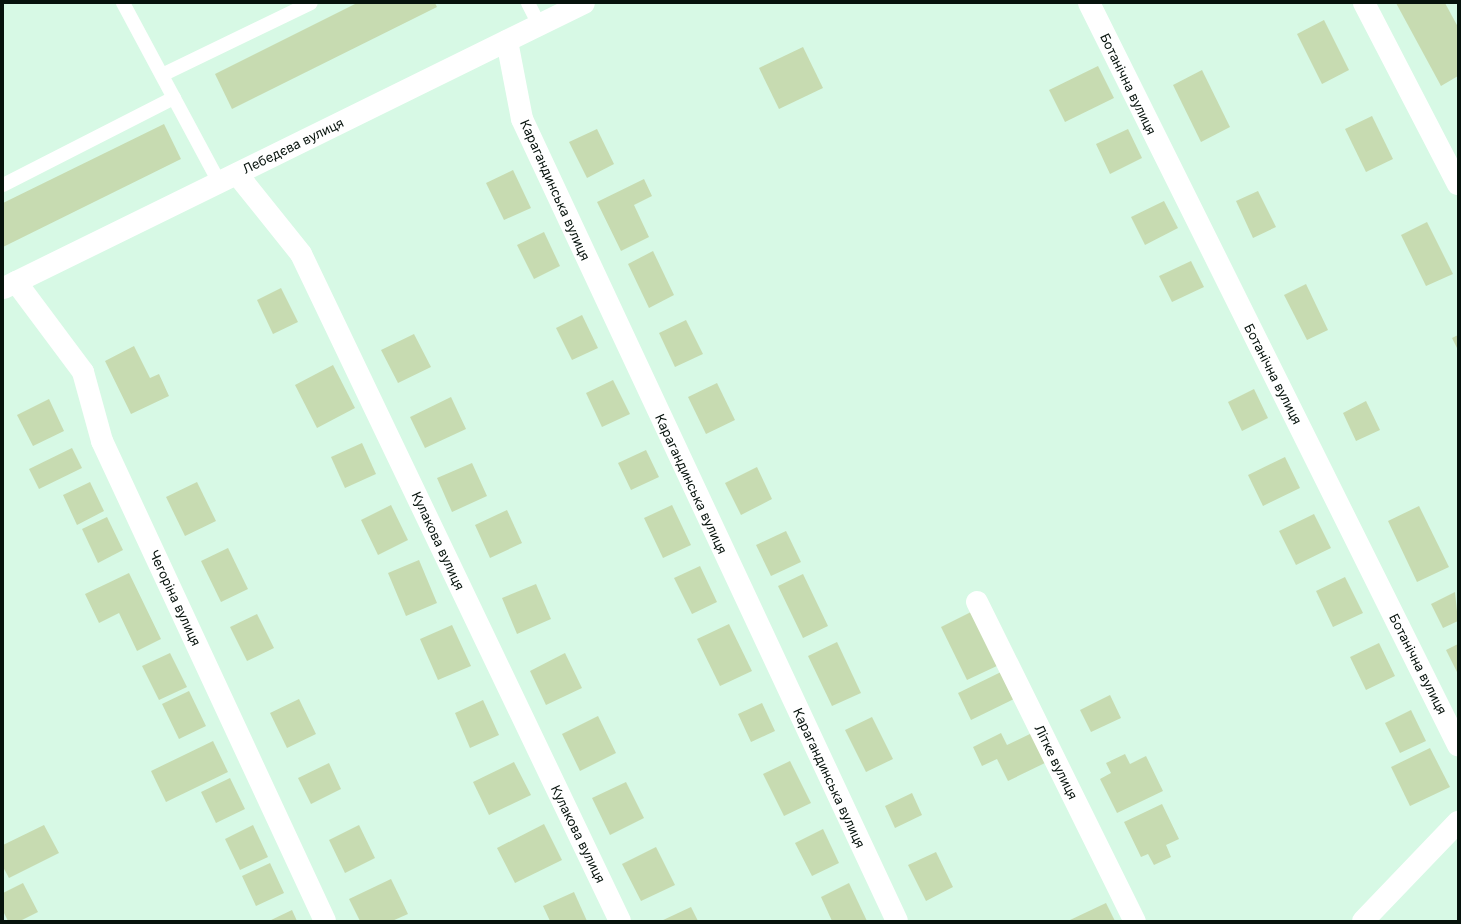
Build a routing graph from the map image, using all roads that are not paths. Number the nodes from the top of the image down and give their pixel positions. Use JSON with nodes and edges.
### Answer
{"nodes":[{"id":1,"x":123,"y":3,"type":"edge"},
{"id":2,"x":311,"y":3,"type":"edge"},
{"id":3,"x":528,"y":3,"type":"edge"},
{"id":4,"x":584,"y":3,"type":"edge"},
{"id":5,"x":1089,"y":3,"type":"edge"},
{"id":6,"x":1364,"y":3,"type":"edge"},
{"id":7,"x":539,"y":25,"type":"junction"},
{"id":8,"x":507,"y":41,"type":"junction"},
{"id":9,"x":162,"y":75,"type":"junction"},
{"id":10,"x":174,"y":98,"type":"junction"},
{"id":11,"x":228,"y":178,"type":"junction"},
{"id":12,"x":1458,"y":184,"type":"edge"},
{"id":13,"x":3,"y":185,"type":"edge"},
{"id":14,"x":10,"y":286,"type":"edge"},
{"id":15,"x":977,"y":602,"type":"dead end"},
{"id":16,"x":1458,"y":745,"type":"edge"},
{"id":17,"x":1458,"y":822,"type":"edge"},
{"id":18,"x":325,"y":921,"type":"edge"},
{"id":19,"x":620,"y":921,"type":"edge"},
{"id":20,"x":896,"y":921,"type":"edge"},
{"id":21,"x":1135,"y":921,"type":"edge"},
{"id":22,"x":1363,"y":921,"type":"edge"}],
"edges":[{"from":1,"to":9,"type":"lane"},
{"from":2,"to":9,"type":"lane"},
{"from":3,"to":7,"type":"lane"},
{"from":4,"to":7,"type":"street","name":"Лебедєва вулиця"},
{"from":5,"to":16,"type":"street","name":"Ботанічна вулиця"},
{"from":6,"to":12,"type":"street"},
{"from":7,"to":8,"type":"street","name":"Лебедєва вулиця"},
{"from":8,"to":11,"type":"street","name":"Лебедєва вулиця"},
{"from":8,"to":20,"type":"street","name":"Карагандинська вулиця"},
{"from":9,"to":10,"type":"lane"},
{"from":10,"to":11,"type":"lane"},
{"from":10,"to":13,"type":"lane"},
{"from":11,"to":14,"type":"street","name":"Лебедєва вулиця"},
{"from":11,"to":19,"type":"street","name":"Кулакова вулиця"},
{"from":14,"to":18,"type":"street","name":"Чегоріна вулиця"},
{"from":15,"to":21,"type":"street","name":"Літке вулиця"},
{"from":17,"to":22,"type":"street"}]}
